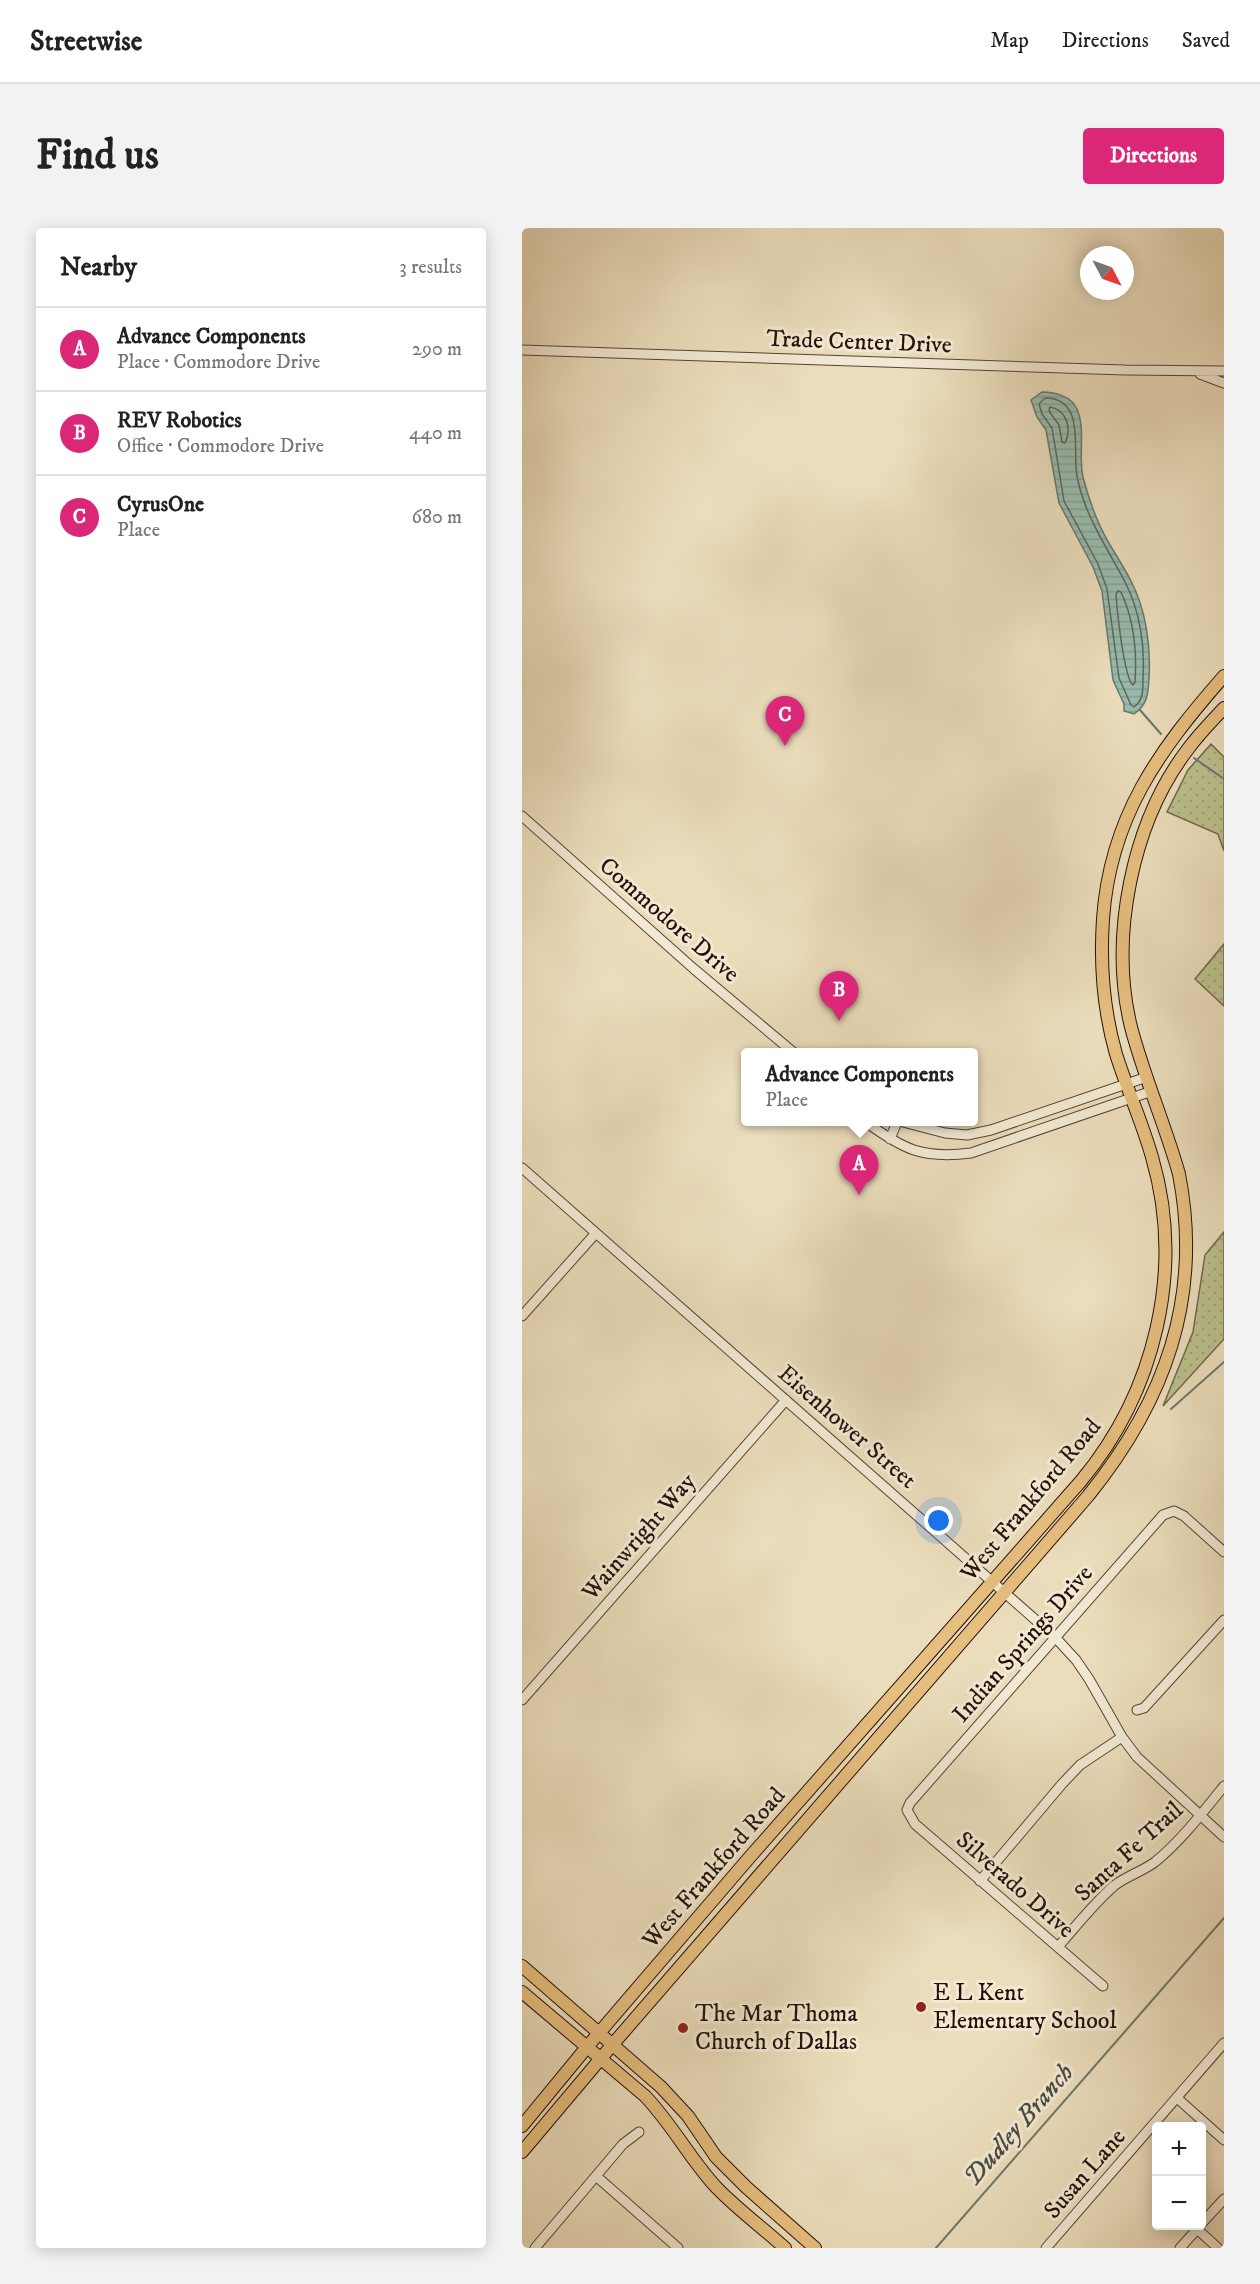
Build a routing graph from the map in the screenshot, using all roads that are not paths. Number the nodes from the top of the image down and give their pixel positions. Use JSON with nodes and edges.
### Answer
{"nodes":[{"id":1,"x":522,"y":350,"type":"edge"},
{"id":2,"x":1224,"y":371,"type":"edge"},
{"id":3,"x":1195,"y":372,"type":"junction"},
{"id":4,"x":1224,"y":383,"type":"edge"},
{"id":5,"x":1224,"y":676,"type":"edge"},
{"id":6,"x":1224,"y":708,"type":"edge"},
{"id":7,"x":522,"y":816,"type":"edge"},
{"id":8,"x":787,"y":1048,"type":"edge"},
{"id":9,"x":1147,"y":1077,"type":"junction"},
{"id":10,"x":1127,"y":1085,"type":"junction"},
{"id":11,"x":1152,"y":1091,"type":"junction"},
{"id":12,"x":1132,"y":1098,"type":"junction"},
{"id":13,"x":872,"y":1126,"type":"edge"},
{"id":14,"x":895,"y":1126,"type":"edge"},
{"id":15,"x":918,"y":1126,"type":"edge"},
{"id":16,"x":967,"y":1135,"type":"junction"},
{"id":17,"x":890,"y":1139,"type":"junction"},
{"id":18,"x":971,"y":1153,"type":"junction"},
{"id":19,"x":522,"y":1168,"type":"edge"},
{"id":20,"x":596,"y":1233,"type":"junction"},
{"id":21,"x":522,"y":1317,"type":"edge"},
{"id":22,"x":786,"y":1400,"type":"junction"},
{"id":23,"x":1224,"y":1552,"type":"edge"},
{"id":24,"x":992,"y":1581,"type":"junction"},
{"id":25,"x":1005,"y":1593,"type":"junction"},
{"id":26,"x":1224,"y":1620,"type":"edge"},
{"id":27,"x":1055,"y":1637,"type":"junction"},
{"id":28,"x":522,"y":1700,"type":"edge"},
{"id":29,"x":1137,"y":1710,"type":"dead end"},
{"id":30,"x":1122,"y":1737,"type":"junction"},
{"id":31,"x":1224,"y":1786,"type":"edge"},
{"id":32,"x":907,"y":1810,"type":"joint"},
{"id":33,"x":1200,"y":1816,"type":"junction"},
{"id":34,"x":1224,"y":1837,"type":"edge"},
{"id":35,"x":980,"y":1881,"type":"junction"},
{"id":36,"x":1058,"y":1947,"type":"junction"},
{"id":37,"x":522,"y":1966,"type":"edge"},
{"id":38,"x":1103,"y":1986,"type":"dead end"},
{"id":39,"x":522,"y":1992,"type":"edge"},
{"id":40,"x":599,"y":2032,"type":"junction"},
{"id":41,"x":1224,"y":2043,"type":"edge"},
{"id":42,"x":613,"y":2044,"type":"junction"},
{"id":43,"x":586,"y":2046,"type":"junction"},
{"id":44,"x":600,"y":2058,"type":"junction"},
{"id":45,"x":1177,"y":2097,"type":"junction"},
{"id":46,"x":522,"y":2126,"type":"edge"},
{"id":47,"x":639,"y":2132,"type":"dead end"},
{"id":48,"x":1224,"y":2140,"type":"edge"},
{"id":49,"x":522,"y":2151,"type":"edge"},
{"id":50,"x":596,"y":2176,"type":"junction"},
{"id":51,"x":1224,"y":2199,"type":"edge"},
{"id":52,"x":1206,"y":2218,"type":"edge"},
{"id":53,"x":1196,"y":2230,"type":"edge"},
{"id":54,"x":1202,"y":2230,"type":"edge"},
{"id":55,"x":535,"y":2248,"type":"edge"},
{"id":56,"x":678,"y":2248,"type":"edge"},
{"id":57,"x":786,"y":2248,"type":"edge"},
{"id":58,"x":815,"y":2248,"type":"edge"},
{"id":59,"x":1047,"y":2248,"type":"edge"},
{"id":60,"x":1180,"y":2248,"type":"edge"},
{"id":61,"x":1218,"y":2248,"type":"edge"}],
"edges":[{"from":1,"to":3,"type":"street","name":"Trade Center Drive"},
{"from":2,"to":3,"type":"street","name":"Trade Center Drive"},
{"from":3,"to":4,"type":"street","name":"Trade Center Drive"},
{"from":5,"to":10,"type":"main road","name":"West Frankford Road"},
{"from":6,"to":9,"type":"main road","name":"West Frankford Road"},
{"from":7,"to":8,"type":"street","name":"Commodore Drive"},
{"from":9,"to":10,"type":"street"},
{"from":9,"to":11,"type":"main road","name":"West Frankford Road"},
{"from":10,"to":12,"type":"main road","name":"West Frankford Road"},
{"from":10,"to":16,"type":"street"},
{"from":11,"to":12,"type":"street"},
{"from":11,"to":25,"type":"main road","name":"West Frankford Road"},
{"from":12,"to":18,"type":"street"},
{"from":12,"to":24,"type":"main road","name":"West Frankford Road"},
{"from":13,"to":17,"type":"street"},
{"from":14,"to":17,"type":"street"},
{"from":15,"to":16,"type":"street"},
{"from":16,"to":18,"type":"street"},
{"from":17,"to":18,"type":"street"},
{"from":19,"to":20,"type":"street","name":"Eisenhower Street"},
{"from":20,"to":21,"type":"street"},
{"from":20,"to":22,"type":"street","name":"Eisenhower Street"},
{"from":22,"to":24,"type":"street","name":"Eisenhower Street"},
{"from":22,"to":28,"type":"street","name":"Wainwright Way"},
{"from":23,"to":27,"type":"street","name":"Indian Springs Drive"},
{"from":24,"to":25,"type":"street","name":"Eisenhower Street"},
{"from":24,"to":40,"type":"main road","name":"West Frankford Road"},
{"from":25,"to":27,"type":"street","name":"Eisenhower Street"},
{"from":25,"to":42,"type":"main road","name":"West Frankford Road"},
{"from":26,"to":29,"type":"street"},
{"from":27,"to":30,"type":"street","name":"Eisenhower Street"},
{"from":27,"to":32,"type":"street","name":"Indian Springs Drive"},
{"from":30,"to":33,"type":"street","name":"Eisenhower Street"},
{"from":30,"to":35,"type":"street"},
{"from":31,"to":33,"type":"street","name":"Santa Fe Trail"},
{"from":32,"to":35,"type":"street","name":"Silverado Drive"},
{"from":33,"to":34,"type":"street","name":"Eisenhower Street"},
{"from":33,"to":36,"type":"street","name":"Santa Fe Trail"},
{"from":35,"to":36,"type":"street","name":"Silverado Drive"},
{"from":36,"to":38,"type":"street","name":"Silverado Drive"},
{"from":37,"to":40,"type":"main road"},
{"from":39,"to":43,"type":"main road"},
{"from":40,"to":42,"type":"main road"},
{"from":40,"to":43,"type":"main road","name":"West Frankford Road"},
{"from":41,"to":45,"type":"street","name":"Susan Lane"},
{"from":42,"to":44,"type":"main road","name":"West Frankford Road"},
{"from":42,"to":58,"type":"main road"},
{"from":43,"to":44,"type":"main road"},
{"from":43,"to":46,"type":"main road","name":"West Frankford Road"},
{"from":44,"to":49,"type":"main road","name":"West Frankford Road"},
{"from":44,"to":57,"type":"main road"},
{"from":45,"to":48,"type":"street"},
{"from":45,"to":59,"type":"street","name":"Susan Lane"},
{"from":47,"to":50,"type":"street"},
{"from":50,"to":55,"type":"street"},
{"from":50,"to":56,"type":"street"},
{"from":51,"to":52,"type":"street"},
{"from":53,"to":60,"type":"street"},
{"from":54,"to":61,"type":"street"}]}
